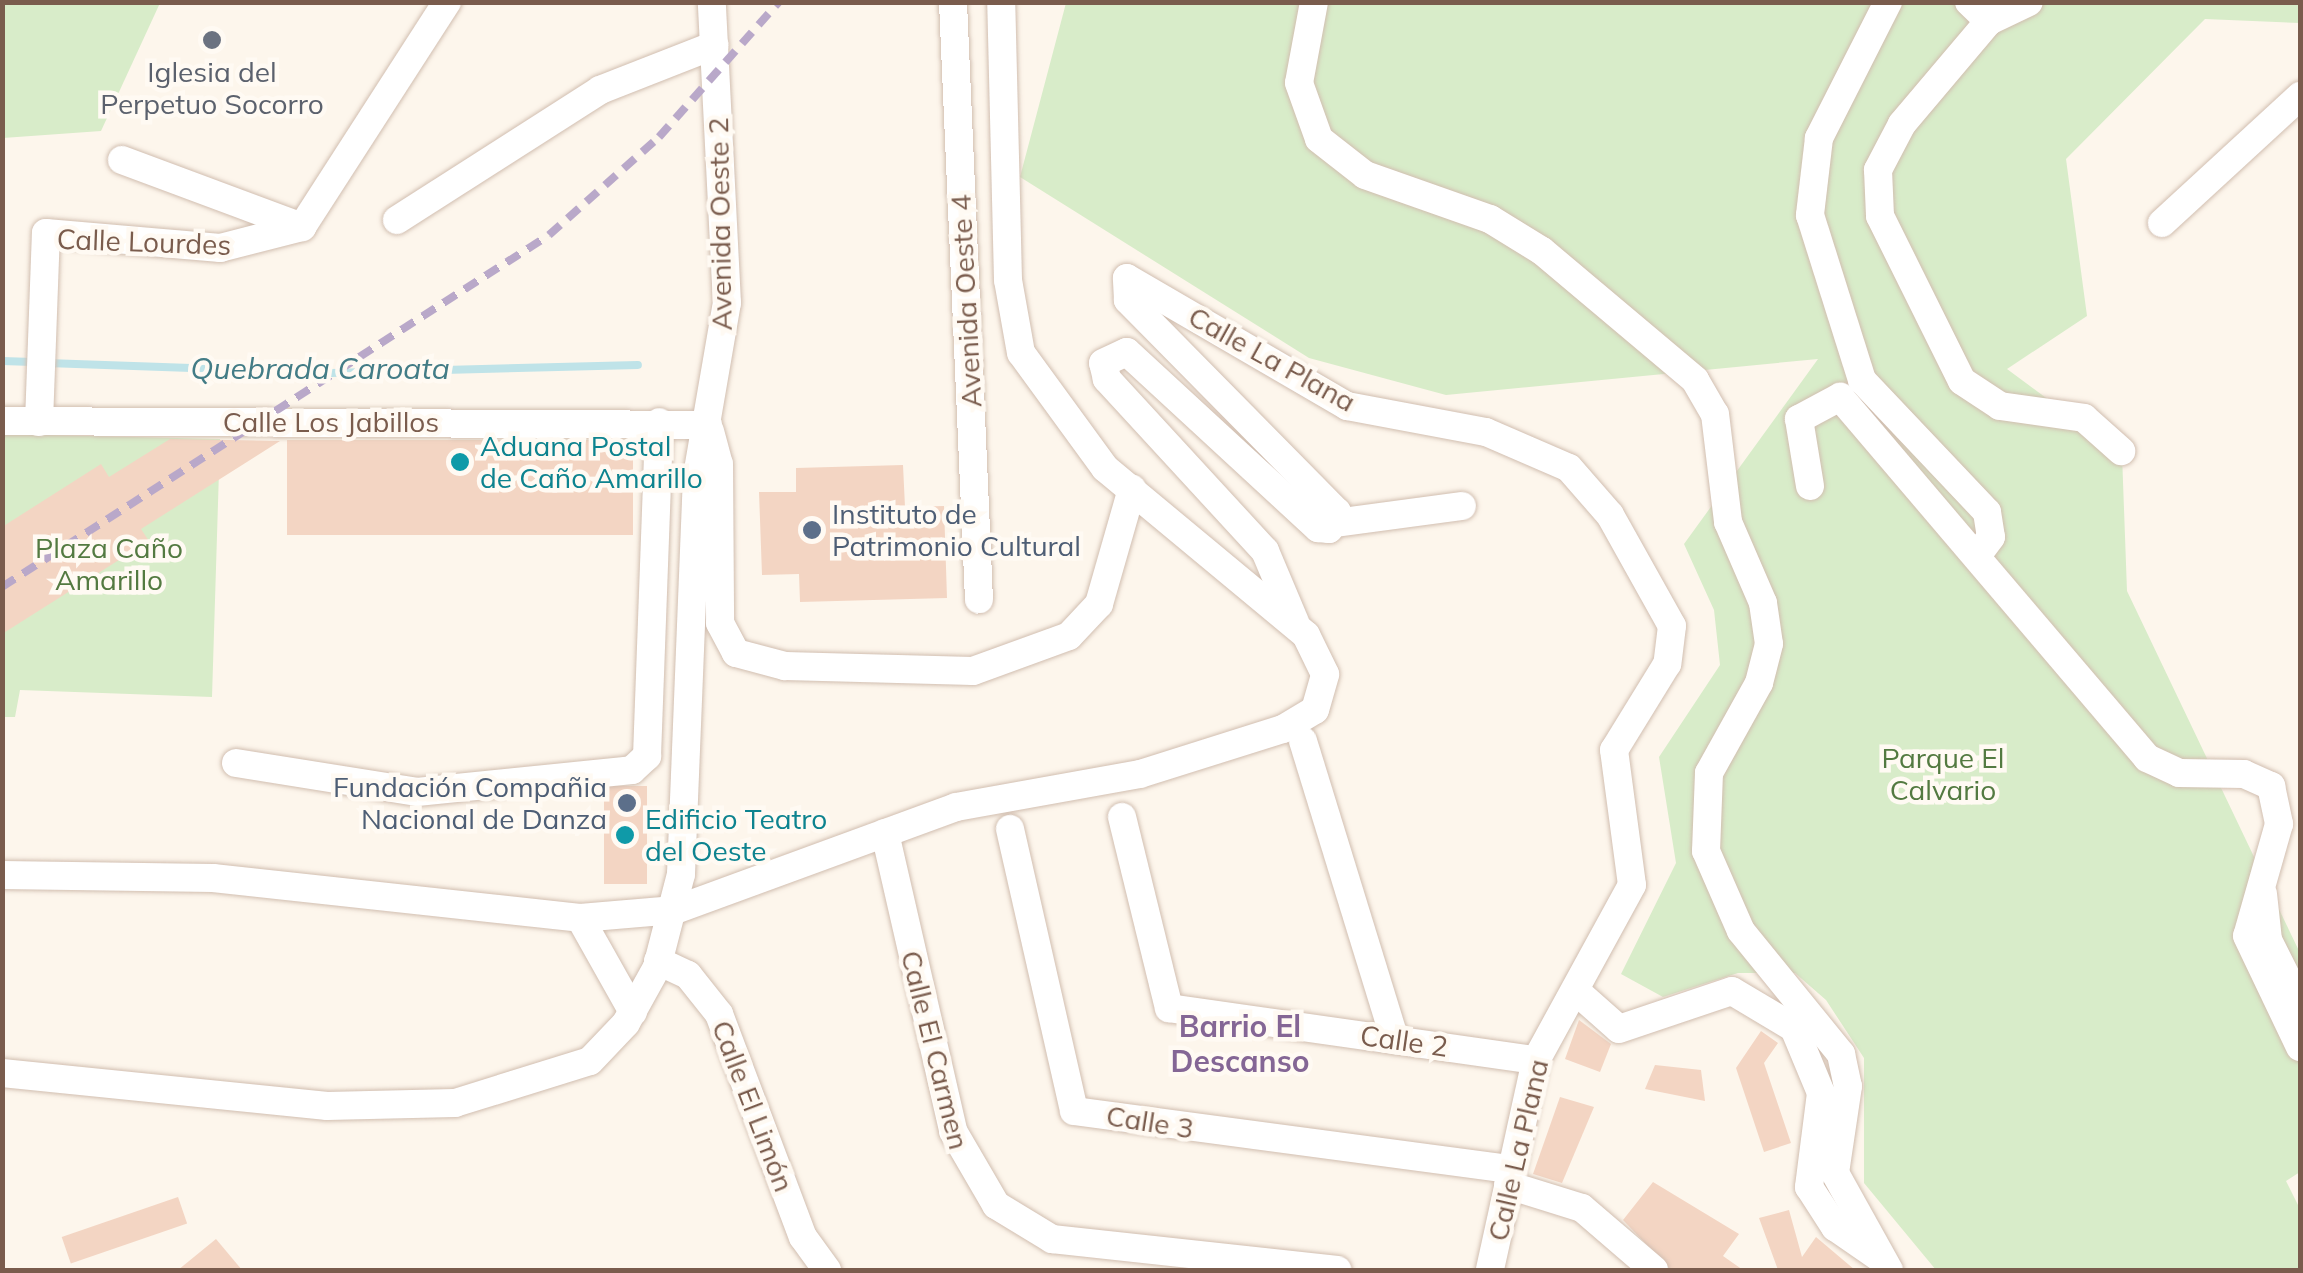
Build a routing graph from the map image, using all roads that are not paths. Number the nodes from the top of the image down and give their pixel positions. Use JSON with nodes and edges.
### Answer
{"nodes":[{"id":1,"x":447,"y":2,"type":"edge"},
{"id":2,"x":712,"y":2,"type":"edge"},
{"id":3,"x":953,"y":2,"type":"edge"},
{"id":4,"x":1314,"y":2,"type":"edge"},
{"id":5,"x":1888,"y":2,"type":"edge"},
{"id":6,"x":2030,"y":2,"type":"edge"},
{"id":7,"x":1002,"y":4,"type":"edge"},
{"id":8,"x":1979,"y":12,"type":"edge"},
{"id":9,"x":715,"y":46,"type":"junction"},
{"id":10,"x":2300,"y":96,"type":"edge"},
{"id":11,"x":122,"y":160,"type":"dead end"},
{"id":12,"x":398,"y":220,"type":"dead end"},
{"id":13,"x":2162,"y":223,"type":"dead end"},
{"id":14,"x":302,"y":227,"type":"junction"},
{"id":15,"x":2,"y":421,"type":"edge"},
{"id":16,"x":40,"y":422,"type":"junction"},
{"id":17,"x":659,"y":422,"type":"junction"},
{"id":18,"x":708,"y":425,"type":"junction"},
{"id":19,"x":2121,"y":451,"type":"dead end"},
{"id":20,"x":1810,"y":486,"type":"dead end"},
{"id":21,"x":1132,"y":489,"type":"junction"},
{"id":22,"x":1462,"y":506,"type":"dead end"},
{"id":23,"x":1335,"y":524,"type":"junction"},
{"id":24,"x":1979,"y":553,"type":"junction"},
{"id":25,"x":979,"y":600,"type":"dead end"},
{"id":26,"x":1295,"y":622,"type":"junction"},
{"id":27,"x":1302,"y":742,"type":"dead end"},
{"id":28,"x":236,"y":763,"type":"dead end"},
{"id":29,"x":1122,"y":816,"type":"dead end"},
{"id":30,"x":1010,"y":830,"type":"dead end"},
{"id":31,"x":885,"y":833,"type":"junction"},
{"id":32,"x":2264,"y":872,"type":"junction"},
{"id":33,"x":2,"y":875,"type":"edge"},
{"id":34,"x":675,"y":910,"type":"junction"},
{"id":35,"x":580,"y":918,"type":"junction"},
{"id":36,"x":658,"y":961,"type":"junction"},
{"id":37,"x":1576,"y":991,"type":"junction"},
{"id":38,"x":2300,"y":1004,"type":"edge"},
{"id":39,"x":633,"y":1012,"type":"junction"},
{"id":40,"x":1395,"y":1040,"type":"junction"},
{"id":41,"x":2300,"y":1047,"type":"edge"},
{"id":42,"x":1536,"y":1060,"type":"junction"},
{"id":43,"x":2,"y":1073,"type":"edge"},
{"id":44,"x":1510,"y":1177,"type":"junction"},
{"id":45,"x":1885,"y":1264,"type":"edge"},
{"id":46,"x":827,"y":1270,"type":"edge"},
{"id":47,"x":1337,"y":1270,"type":"edge"},
{"id":48,"x":1490,"y":1270,"type":"edge"},
{"id":49,"x":1654,"y":1270,"type":"edge"}],
"edges":[{"from":1,"to":14,"type":"street"},
{"from":2,"to":9,"type":"street","name":"Avenida Oeste 2"},
{"from":3,"to":25,"type":"street","name":"Avenida Oeste 4"},
{"from":4,"to":45,"type":"street"},
{"from":5,"to":24,"type":"street"},
{"from":6,"to":8,"type":"street"},
{"from":7,"to":21,"type":"street"},
{"from":8,"to":19,"type":"street"},
{"from":9,"to":12,"type":"street"},
{"from":9,"to":18,"type":"street","name":"Avenida Oeste 2"},
{"from":10,"to":13,"type":"street"},
{"from":11,"to":14,"type":"street","name":"Calle Lourdes"},
{"from":14,"to":16,"type":"street","name":"Calle Lourdes"},
{"from":15,"to":16,"type":"street","name":"Calle Los Jabillos"},
{"from":16,"to":17,"type":"street","name":"Calle Los Jabillos"},
{"from":17,"to":18,"type":"street","name":"Calle Los Jabillos"},
{"from":17,"to":28,"type":"street"},
{"from":18,"to":21,"type":"street","name":"Avenida Oeste 2"},
{"from":18,"to":34,"type":"street"},
{"from":20,"to":24,"type":"street"},
{"from":21,"to":26,"type":"street"},
{"from":22,"to":23,"type":"street"},
{"from":23,"to":26,"type":"street"},
{"from":23,"to":37,"type":"street","name":"Calle La Plana"},
{"from":24,"to":32,"type":"street"},
{"from":26,"to":31,"type":"street"},
{"from":27,"to":40,"type":"street"},
{"from":29,"to":40,"type":"street","name":"Calle 2"},
{"from":30,"to":44,"type":"street","name":"Calle 3"},
{"from":31,"to":34,"type":"street"},
{"from":31,"to":47,"type":"street","name":"Calle El Carmen"},
{"from":32,"to":38,"type":"street"},
{"from":32,"to":41,"type":"street"},
{"from":33,"to":35,"type":"street"},
{"from":34,"to":35,"type":"street"},
{"from":34,"to":36,"type":"street"},
{"from":35,"to":39,"type":"street"},
{"from":36,"to":39,"type":"street"},
{"from":36,"to":46,"type":"street","name":"Calle El Limón"},
{"from":37,"to":42,"type":"street","name":"Calle La Plana"},
{"from":37,"to":45,"type":"street"},
{"from":39,"to":43,"type":"street"},
{"from":40,"to":42,"type":"street","name":"Calle 2"},
{"from":42,"to":44,"type":"street","name":"Calle La Plana"},
{"from":44,"to":48,"type":"street","name":"Calle La Plana"},
{"from":44,"to":49,"type":"street"}]}
